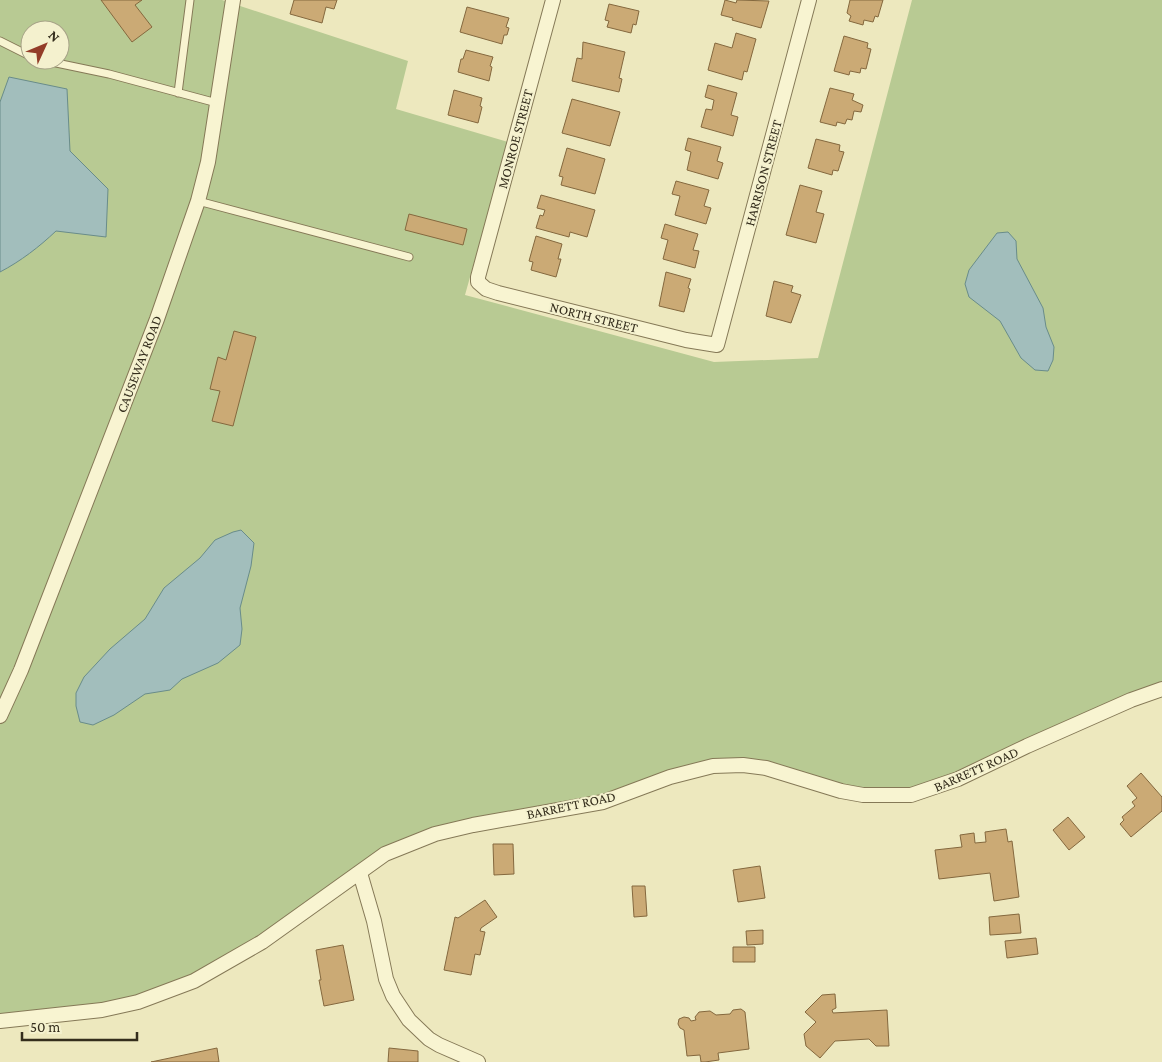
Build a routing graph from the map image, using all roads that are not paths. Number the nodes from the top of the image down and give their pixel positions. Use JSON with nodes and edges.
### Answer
{"nodes":[{"id":1,"x":190,"y":0,"type":"edge"},
{"id":2,"x":233,"y":0,"type":"edge"},
{"id":3,"x":553,"y":0,"type":"edge"},
{"id":4,"x":809,"y":0,"type":"edge"},
{"id":5,"x":0,"y":41,"type":"edge"},
{"id":6,"x":20,"y":51,"type":"edge"},
{"id":7,"x":70,"y":66,"type":"edge"},
{"id":8,"x":178,"y":93,"type":"junction"},
{"id":9,"x":217,"y":103,"type":"junction"},
{"id":10,"x":198,"y":201,"type":"junction"},
{"id":11,"x":409,"y":257,"type":"dead end"},
{"id":12,"x":478,"y":277,"type":"joint"},
{"id":13,"x":717,"y":345,"type":"joint"},
{"id":14,"x":1162,"y":689,"type":"edge"},
{"id":15,"x":0,"y":716,"type":"edge"},
{"id":16,"x":360,"y":873,"type":"junction"},
{"id":17,"x":0,"y":1021,"type":"edge"},
{"id":18,"x":478,"y":1062,"type":"edge"}],
"edges":[{"from":1,"to":8,"type":"lane"},
{"from":2,"to":9,"type":"street","name":"CAUSEWAY ROAD"},
{"from":3,"to":12,"type":"street","name":"MONROE STREET"},
{"from":4,"to":13,"type":"street","name":"HARRISON STREET"},
{"from":5,"to":6,"type":"lane"},
{"from":7,"to":8,"type":"lane"},
{"from":8,"to":9,"type":"lane"},
{"from":9,"to":10,"type":"street","name":"CAUSEWAY ROAD"},
{"from":10,"to":11,"type":"lane"},
{"from":10,"to":15,"type":"street","name":"CAUSEWAY ROAD"},
{"from":12,"to":13,"type":"street","name":"NORTH STREET"},
{"from":14,"to":16,"type":"street","name":"BARRETT ROAD"},
{"from":16,"to":17,"type":"street","name":"BARRETT ROAD"},
{"from":16,"to":18,"type":"street"}]}
